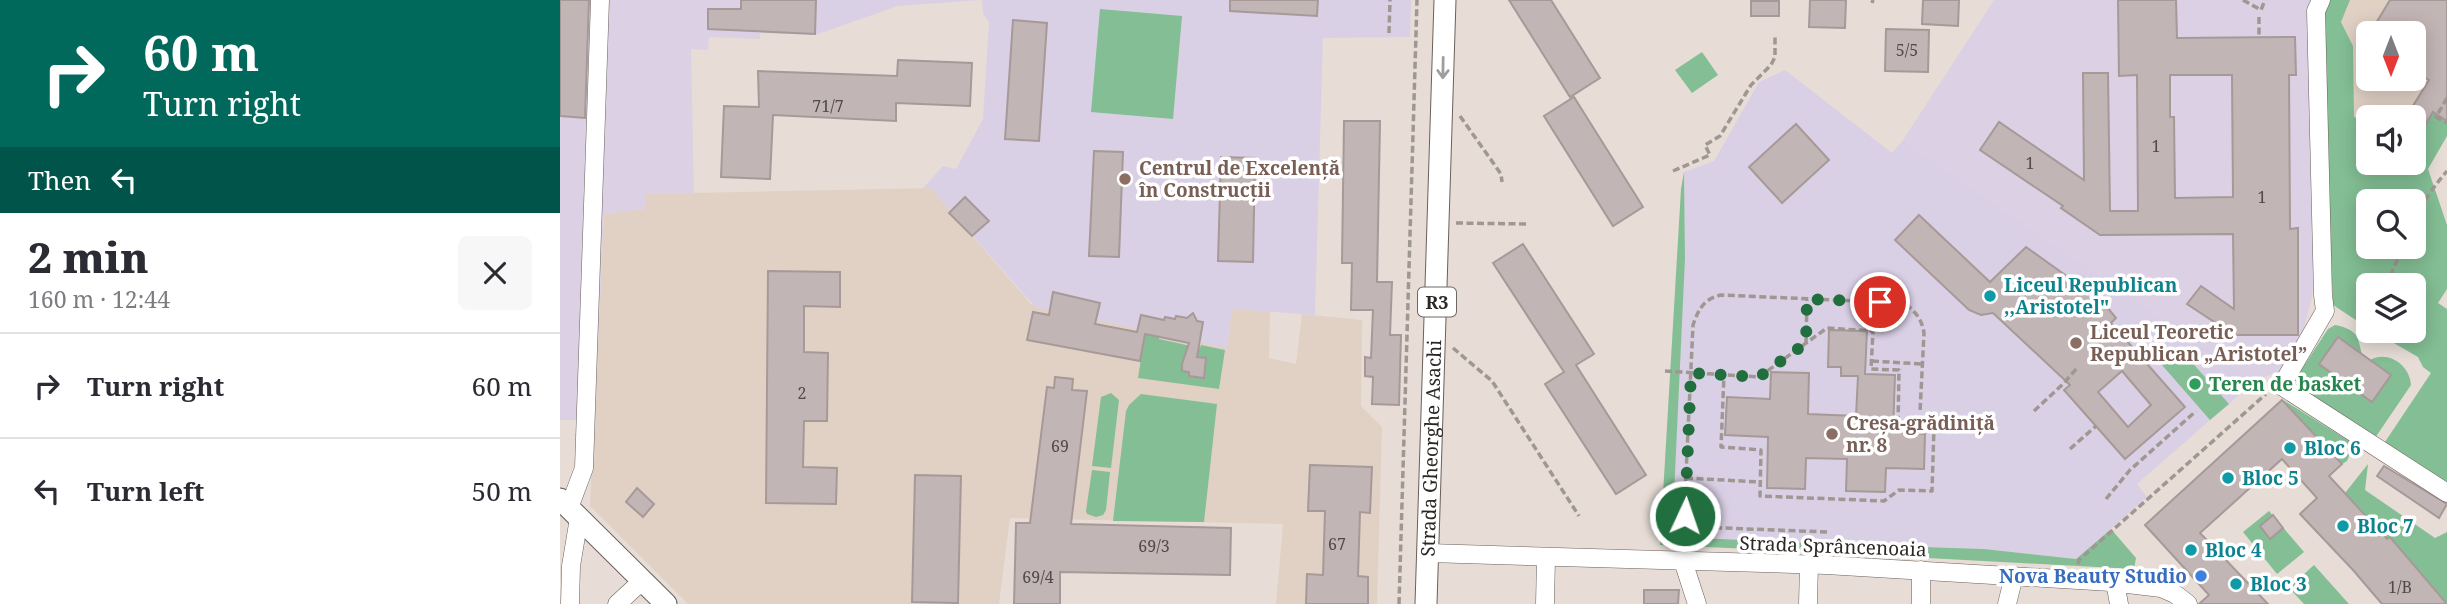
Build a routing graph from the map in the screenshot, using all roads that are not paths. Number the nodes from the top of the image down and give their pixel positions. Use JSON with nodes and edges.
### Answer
{"nodes":[{"id":1,"x":600,"y":0,"type":"edge"},
{"id":2,"x":1445,"y":0,"type":"edge"},
{"id":3,"x":2321,"y":0,"type":"edge"},
{"id":4,"x":2447,"y":493,"type":"edge"},
{"id":5,"x":570,"y":508,"type":"edge"},
{"id":6,"x":1429,"y":553,"type":"junction"},
{"id":7,"x":1546,"y":558,"type":"junction"},
{"id":8,"x":1683,"y":561,"type":"junction"},
{"id":9,"x":1809,"y":564,"type":"junction"},
{"id":10,"x":1921,"y":570,"type":"junction"},
{"id":11,"x":2014,"y":576,"type":"junction"},
{"id":12,"x":643,"y":580,"type":"junction"},
{"id":13,"x":2115,"y":582,"type":"junction"},
{"id":14,"x":570,"y":604,"type":"edge"},
{"id":15,"x":617,"y":604,"type":"edge"},
{"id":16,"x":666,"y":604,"type":"edge"},
{"id":17,"x":1426,"y":604,"type":"edge"},
{"id":18,"x":1545,"y":604,"type":"edge"},
{"id":19,"x":1697,"y":604,"type":"edge"},
{"id":20,"x":1808,"y":604,"type":"edge"},
{"id":21,"x":1921,"y":604,"type":"edge"},
{"id":22,"x":2007,"y":604,"type":"edge"},
{"id":23,"x":2119,"y":604,"type":"edge"},
{"id":24,"x":2188,"y":604,"type":"edge"}],
"edges":[{"from":1,"to":5,"type":"street"},
{"from":2,"to":6,"type":"main road","name":"Strada Gheorghe Asachi","number":"R3","one_way":true},
{"from":3,"to":4,"type":"street"},
{"from":5,"to":12,"type":"main road"},
{"from":5,"to":14,"type":"street"},
{"from":6,"to":7,"type":"street","name":"Strada Sprâncenoaia"},
{"from":6,"to":17,"type":"main road","name":"Strada Gheorghe Asachi","number":"R3"},
{"from":7,"to":8,"type":"street","name":"Strada Sprâncenoaia"},
{"from":7,"to":18,"type":"street"},
{"from":8,"to":9,"type":"street","name":"Strada Sprâncenoaia"},
{"from":8,"to":19,"type":"street"},
{"from":9,"to":10,"type":"street","name":"Strada Sprâncenoaia"},
{"from":9,"to":20,"type":"street"},
{"from":10,"to":11,"type":"street","name":"Strada Sprâncenoaia"},
{"from":10,"to":21,"type":"street"},
{"from":11,"to":13,"type":"street","name":"Strada Sprâncenoaia"},
{"from":11,"to":22,"type":"street"},
{"from":12,"to":15,"type":"street"},
{"from":12,"to":16,"type":"main road"},
{"from":13,"to":23,"type":"street"},
{"from":13,"to":24,"type":"street","name":"Strada Sprâncenoaia"}]}
